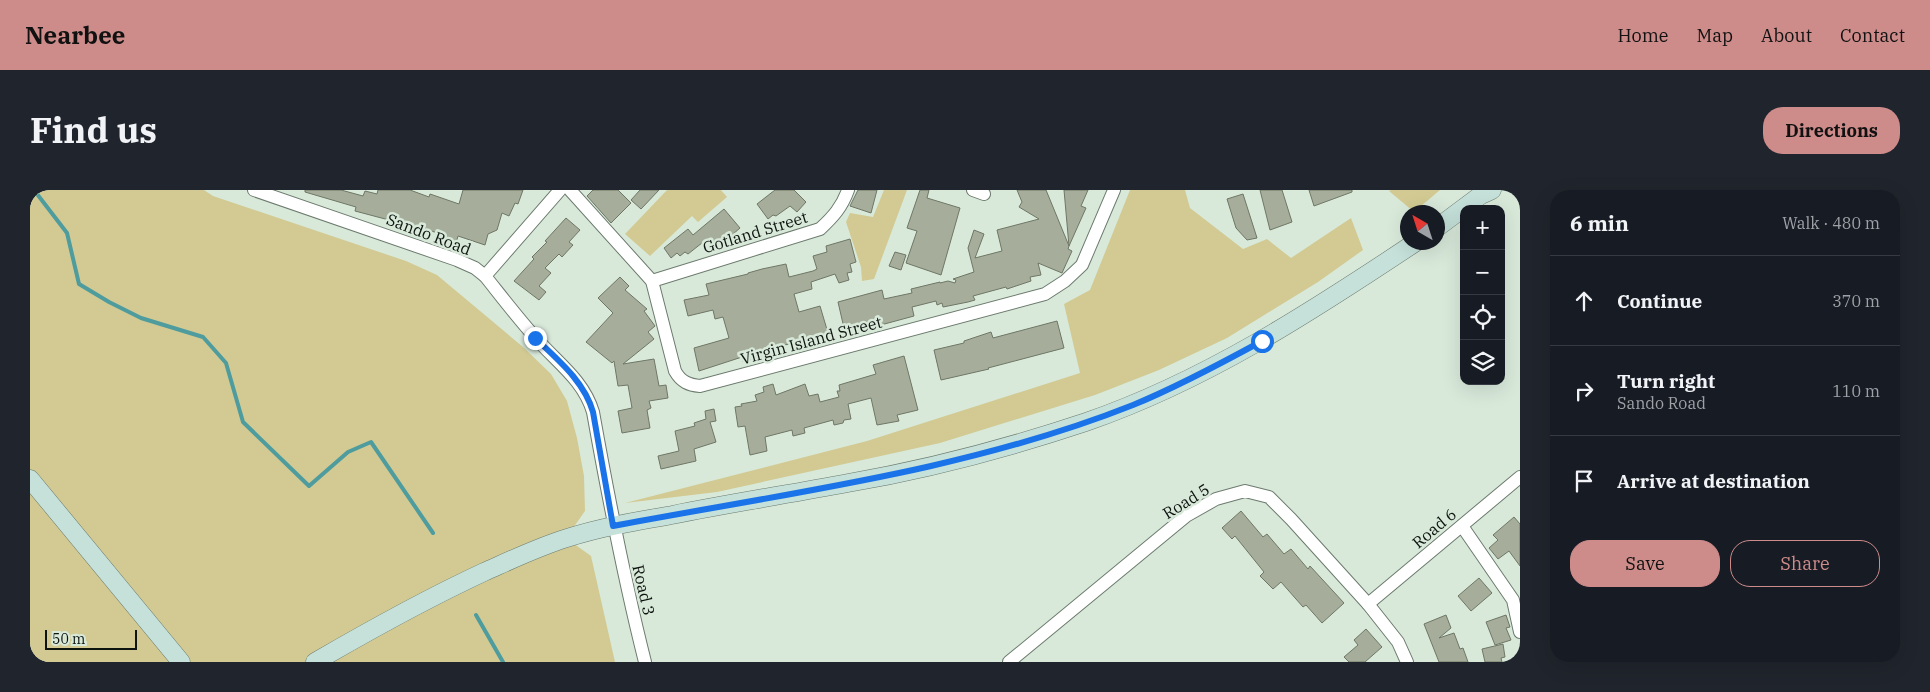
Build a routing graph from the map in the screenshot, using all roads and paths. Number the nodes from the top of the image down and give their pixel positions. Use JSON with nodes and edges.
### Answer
{"nodes":[{"id":1,"x":254,"y":190,"type":"edge"},
{"id":2,"x":560,"y":190,"type":"edge"},
{"id":3,"x":570,"y":190,"type":"edge"},
{"id":4,"x":848,"y":190,"type":"edge"},
{"id":5,"x":1114,"y":190,"type":"edge"},
{"id":6,"x":1486,"y":192,"type":"edge"},
{"id":7,"x":1445,"y":221,"type":"edge"},
{"id":8,"x":1404,"y":250,"type":"edge"},
{"id":9,"x":485,"y":276,"type":"junction"},
{"id":10,"x":652,"y":281,"type":"junction"},
{"id":11,"x":1520,"y":477,"type":"edge"},
{"id":12,"x":30,"y":479,"type":"edge"},
{"id":13,"x":613,"y":526,"type":"junction"},
{"id":14,"x":1462,"y":526,"type":"junction"},
{"id":15,"x":1368,"y":604,"type":"junction"},
{"id":16,"x":1520,"y":632,"type":"edge"},
{"id":17,"x":181,"y":662,"type":"edge"},
{"id":18,"x":315,"y":662,"type":"edge"},
{"id":19,"x":645,"y":662,"type":"edge"},
{"id":20,"x":1009,"y":662,"type":"edge"},
{"id":21,"x":1407,"y":662,"type":"edge"}],
"edges":[{"from":1,"to":9,"type":"street","name":"Sando Road"},
{"from":2,"to":9,"type":"street"},
{"from":3,"to":10,"type":"street","name":"Virgin Island Street"},
{"from":4,"to":10,"type":"street","name":"Gotland Street"},
{"from":5,"to":10,"type":"street","name":"Virgin Island Street"},
{"from":6,"to":7,"type":"main road"},
{"from":8,"to":13,"type":"main road"},
{"from":9,"to":13,"type":"street","name":"Sando Road"},
{"from":11,"to":14,"type":"street","name":"Road 6"},
{"from":12,"to":17,"type":"main road"},
{"from":13,"to":18,"type":"main road"},
{"from":13,"to":19,"type":"street","name":"Road 3"},
{"from":14,"to":15,"type":"street","name":"Road 6"},
{"from":14,"to":16,"type":"street"},
{"from":15,"to":20,"type":"street","name":"Road 5"},
{"from":15,"to":21,"type":"street","name":"Road 5"}]}
